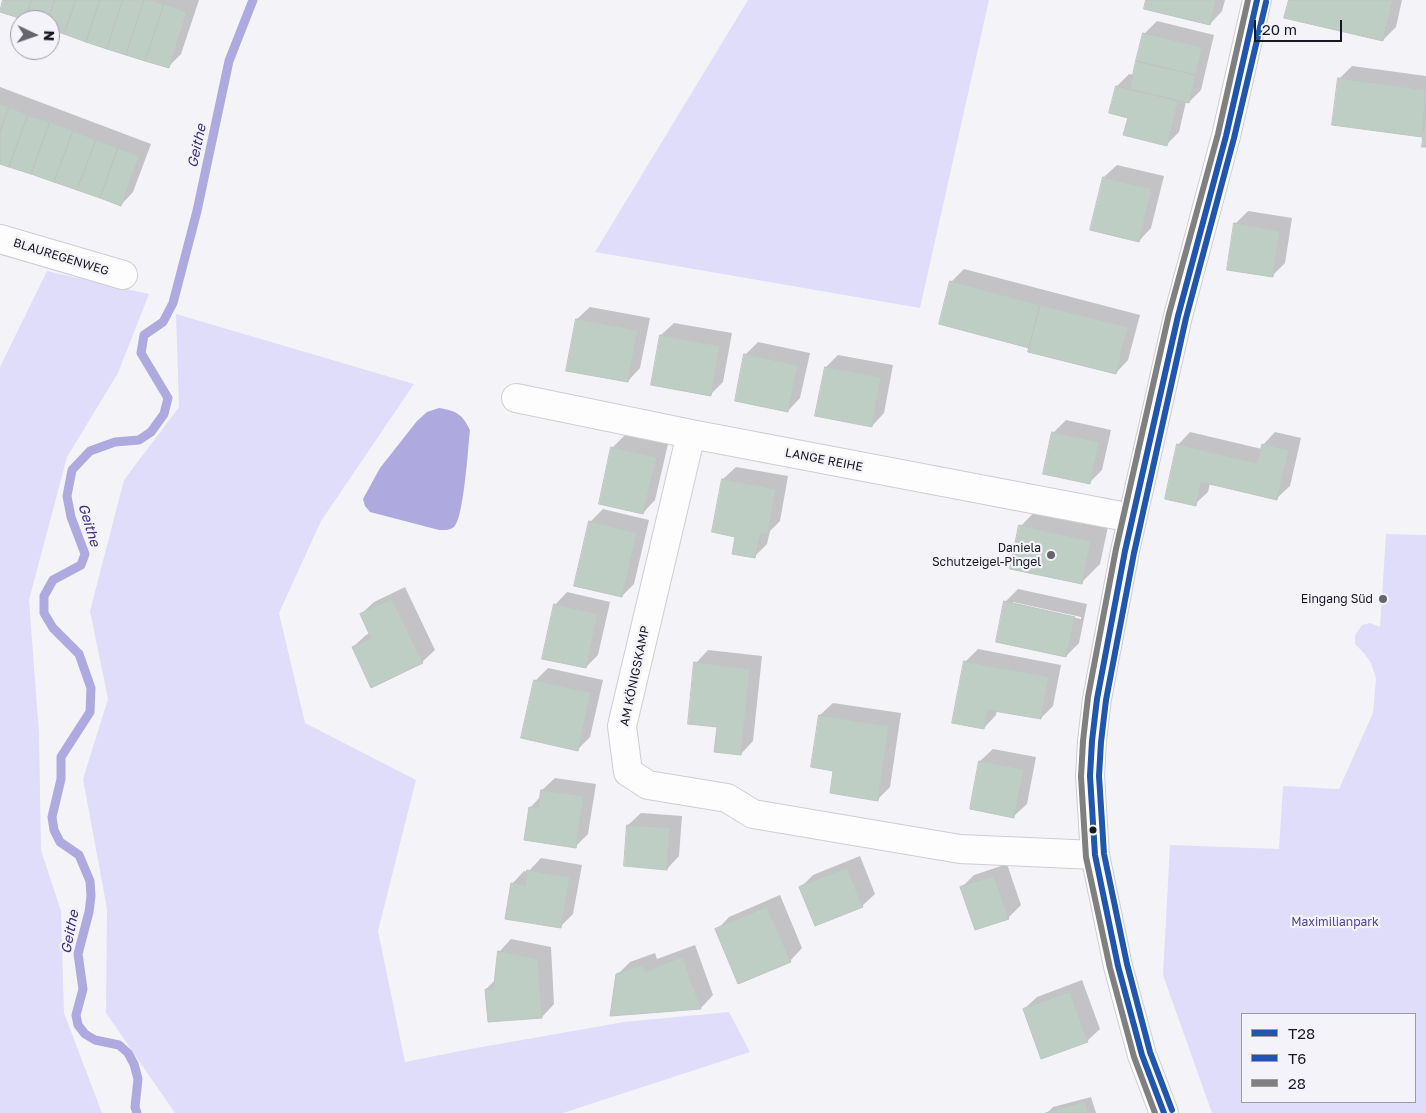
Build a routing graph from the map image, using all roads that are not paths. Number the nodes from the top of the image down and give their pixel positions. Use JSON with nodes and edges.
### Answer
{"nodes":[{"id":1,"x":1257,"y":0,"type":"edge"},
{"id":2,"x":0,"y":239,"type":"edge"},
{"id":3,"x":123,"y":275,"type":"dead end"},
{"id":4,"x":516,"y":398,"type":"dead end"},
{"id":5,"x":691,"y":434,"type":"junction"},
{"id":6,"x":1132,"y":518,"type":"junction"},
{"id":7,"x":1095,"y":855,"type":"junction"},
{"id":8,"x":1164,"y":1113,"type":"edge"}],
"edges":[{"from":1,"to":6,"type":"street"},
{"from":2,"to":3,"type":"street","name":"BLAUREGENWEG"},
{"from":4,"to":5,"type":"street","name":"LANGE REIHE"},
{"from":5,"to":6,"type":"street","name":"LANGE REIHE"},
{"from":5,"to":7,"type":"street","name":"AM KÖNIGSKAMP"},
{"from":6,"to":7,"type":"street"},
{"from":7,"to":8,"type":"street"}]}
